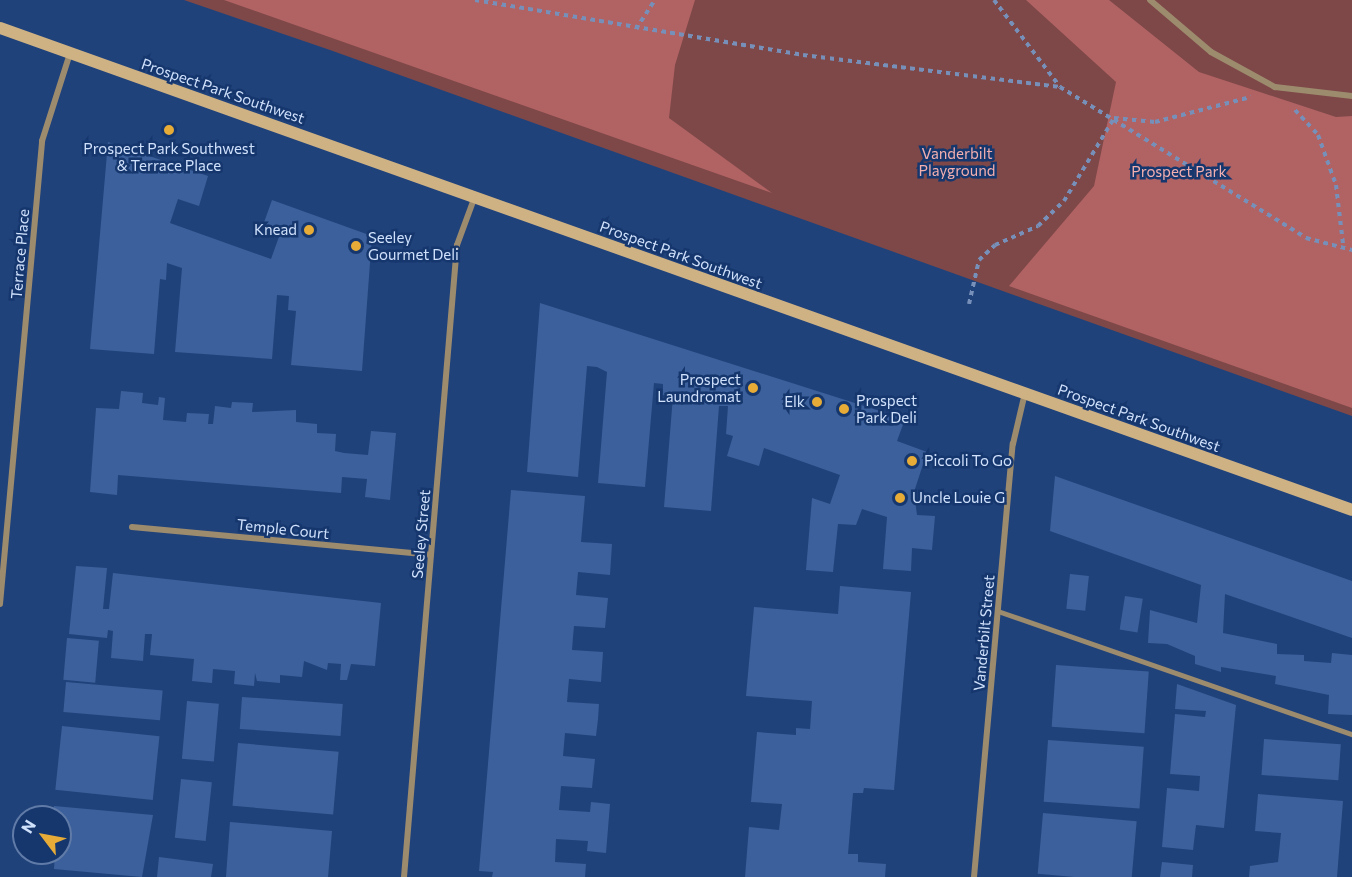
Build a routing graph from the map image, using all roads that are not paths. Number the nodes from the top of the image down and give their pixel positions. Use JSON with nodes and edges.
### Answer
{"nodes":[{"id":1,"x":1150,"y":0,"type":"edge"},
{"id":2,"x":0,"y":28,"type":"edge"},
{"id":3,"x":70,"y":53,"type":"junction"},
{"id":4,"x":1352,"y":96,"type":"edge"},
{"id":5,"x":475,"y":196,"type":"junction"},
{"id":6,"x":1025,"y":393,"type":"junction"},
{"id":7,"x":1352,"y":510,"type":"edge"},
{"id":8,"x":132,"y":527,"type":"dead end"},
{"id":9,"x":3,"y":540,"type":"edge"},
{"id":10,"x":431,"y":555,"type":"junction"},
{"id":11,"x":0,"y":604,"type":"edge"},
{"id":12,"x":998,"y":611,"type":"junction"},
{"id":13,"x":1352,"y":734,"type":"edge"},
{"id":14,"x":404,"y":877,"type":"edge"},
{"id":15,"x":974,"y":877,"type":"edge"}],
"edges":[{"from":1,"to":4,"type":"street"},
{"from":2,"to":3,"type":"street","name":"Prospect Park Southwest"},
{"from":3,"to":5,"type":"street","name":"Prospect Park Southwest"},
{"from":3,"to":9,"type":"street","name":"Terrace Place"},
{"from":5,"to":6,"type":"street","name":"Prospect Park Southwest"},
{"from":5,"to":10,"type":"street","name":"Seeley Street"},
{"from":6,"to":7,"type":"street","name":"Prospect Park Southwest"},
{"from":6,"to":12,"type":"street","name":"Vanderbilt Street"},
{"from":8,"to":10,"type":"street","name":"Temple Court"},
{"from":9,"to":11,"type":"street","name":"Terrace Place"},
{"from":10,"to":14,"type":"street","name":"Seeley Street"},
{"from":12,"to":13,"type":"lane"},
{"from":12,"to":15,"type":"street","name":"Vanderbilt Street"}]}
